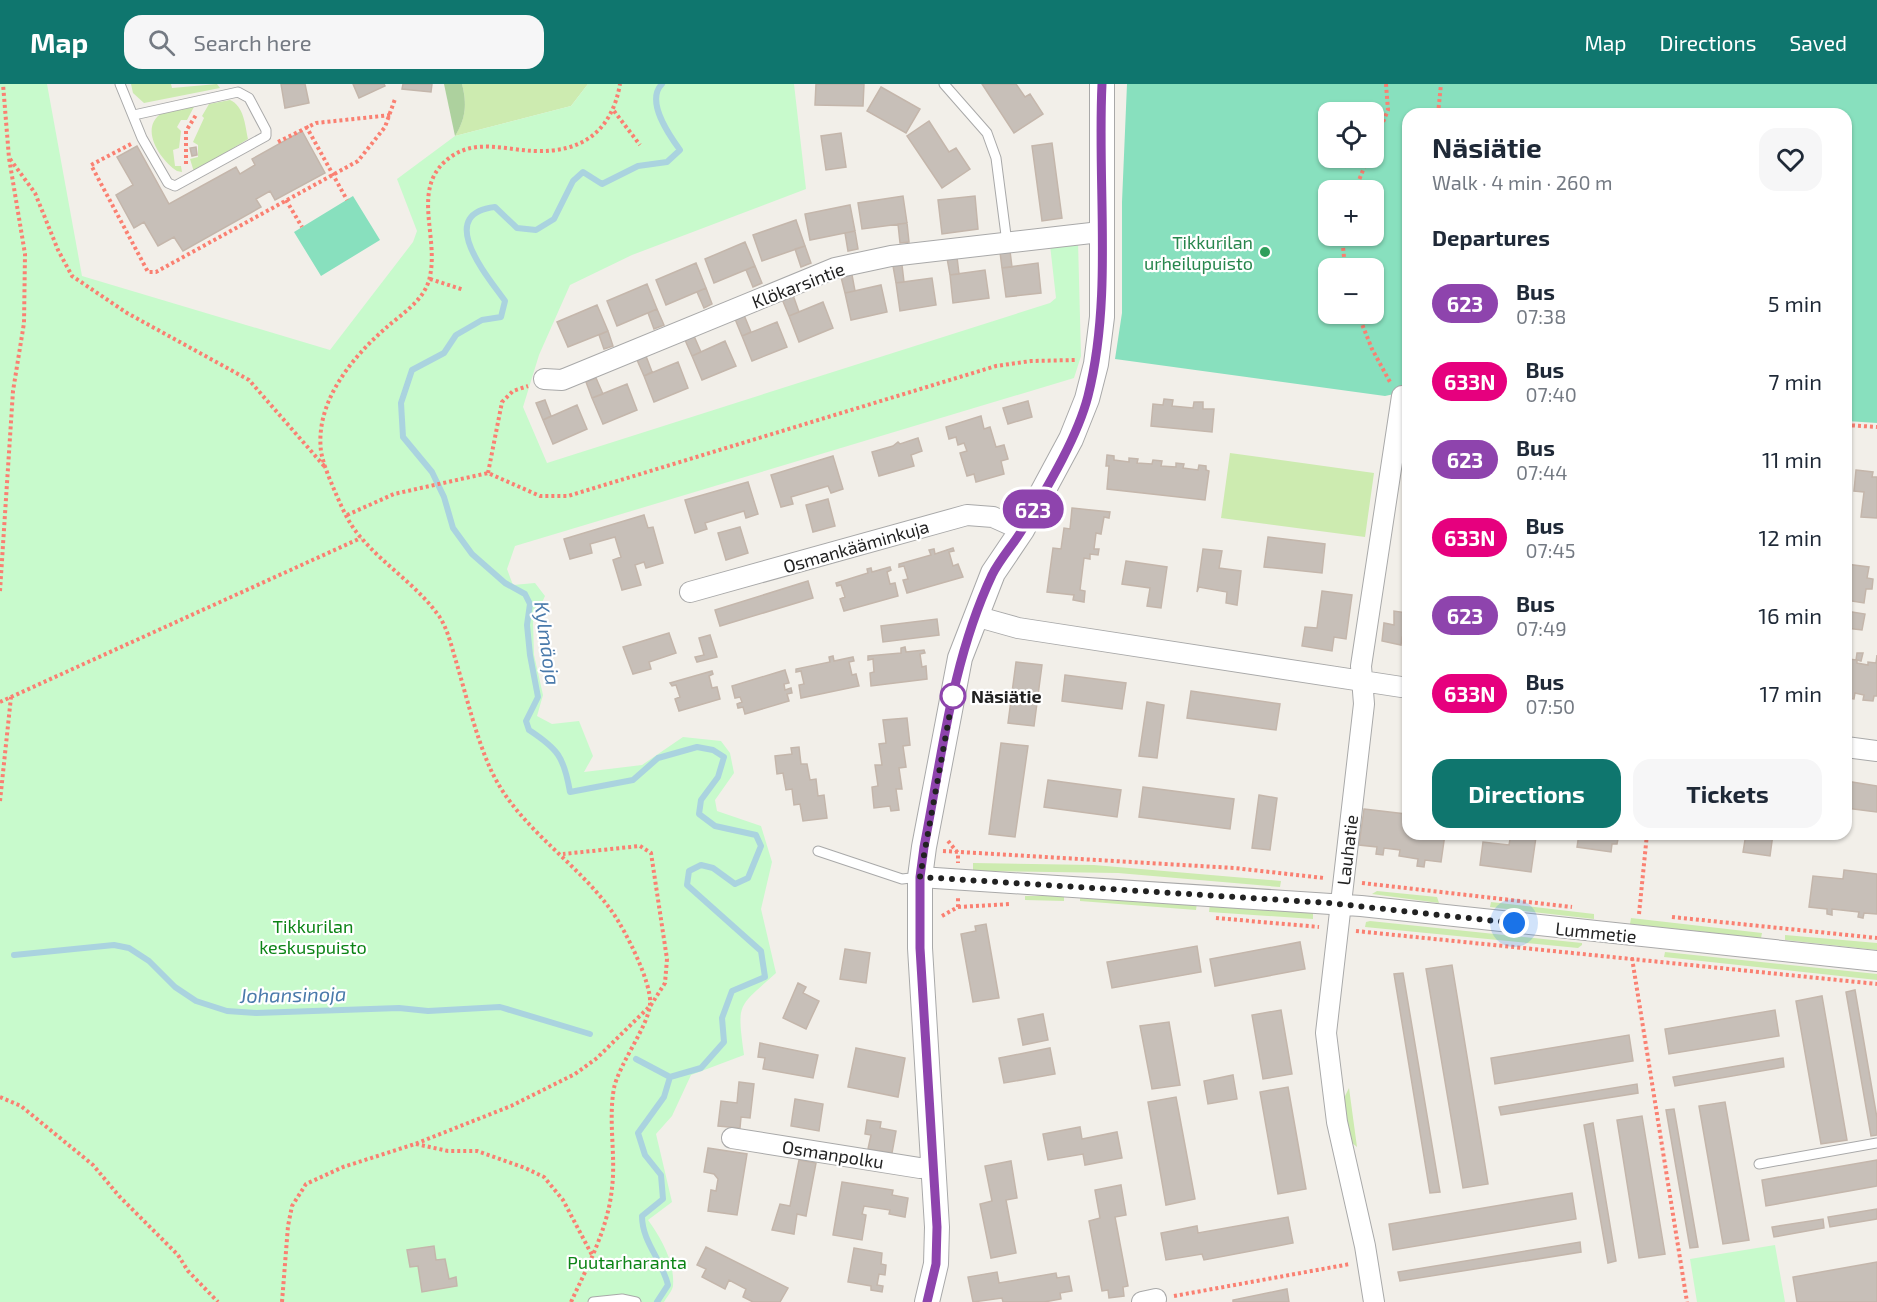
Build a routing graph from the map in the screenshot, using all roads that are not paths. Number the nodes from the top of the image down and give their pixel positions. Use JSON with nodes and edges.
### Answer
{"nodes":[{"id":1,"x":120,"y":84,"type":"edge"},
{"id":2,"x":944,"y":84,"type":"edge"},
{"id":3,"x":1102,"y":84,"type":"edge"},
{"id":4,"x":134,"y":115,"type":"junction"},
{"id":5,"x":1100,"y":232,"type":"junction"},
{"id":6,"x":1007,"y":243,"type":"junction"},
{"id":7,"x":537,"y":382,"type":"road end"},
{"id":8,"x":1402,"y":396,"type":"road end"},
{"id":9,"x":1022,"y":530,"type":"junction"},
{"id":10,"x":690,"y":592,"type":"dead end"},
{"id":11,"x":975,"y":616,"type":"junction"},
{"id":12,"x":1364,"y":683,"type":"junction"},
{"id":13,"x":1402,"y":687,"type":"edge"},
{"id":14,"x":1852,"y":748,"type":"edge"},
{"id":15,"x":1877,"y":751,"type":"edge"},
{"id":16,"x":818,"y":851,"type":"dead end"},
{"id":17,"x":920,"y":877,"type":"junction"},
{"id":18,"x":1341,"y":904,"type":"junction"},
{"id":19,"x":1877,"y":961,"type":"edge"},
{"id":20,"x":732,"y":1137,"type":"dead end"},
{"id":21,"x":1877,"y":1143,"type":"edge"},
{"id":22,"x":1760,"y":1164,"type":"dead end"},
{"id":23,"x":934,"y":1167,"type":"junction"},
{"id":24,"x":593,"y":1302,"type":"edge"},
{"id":25,"x":636,"y":1302,"type":"edge"},
{"id":26,"x":927,"y":1302,"type":"edge"},
{"id":27,"x":1374,"y":1302,"type":"edge"}],
"edges":[{"from":1,"to":4,"type":"lane"},
{"from":2,"to":6,"type":"lane"},
{"from":3,"to":5,"type":"street"},
{"from":4,"to":4,"type":"lane"},
{"from":5,"to":6,"type":"street","name":"Klökarsintie"},
{"from":5,"to":9,"type":"street"},
{"from":6,"to":7,"type":"street","name":"Klökarsintie"},
{"from":8,"to":12,"type":"street","name":"Lauhatie"},
{"from":9,"to":10,"type":"street","name":"Osmankääminkuja"},
{"from":9,"to":11,"type":"street"},
{"from":11,"to":12,"type":"street"},
{"from":11,"to":17,"type":"street"},
{"from":12,"to":13,"type":"street"},
{"from":12,"to":18,"type":"street","name":"Lauhatie"},
{"from":14,"to":15,"type":"street"},
{"from":16,"to":17,"type":"lane"},
{"from":17,"to":18,"type":"street","name":"Lummetie"},
{"from":17,"to":23,"type":"street"},
{"from":18,"to":19,"type":"street","name":"Lummetie"},
{"from":18,"to":27,"type":"street","name":"Lauhatie"},
{"from":20,"to":23,"type":"street","name":"Osmanpolku"},
{"from":21,"to":22,"type":"lane"},
{"from":23,"to":26,"type":"street"},
{"from":24,"to":25,"type":"lane"}]}
